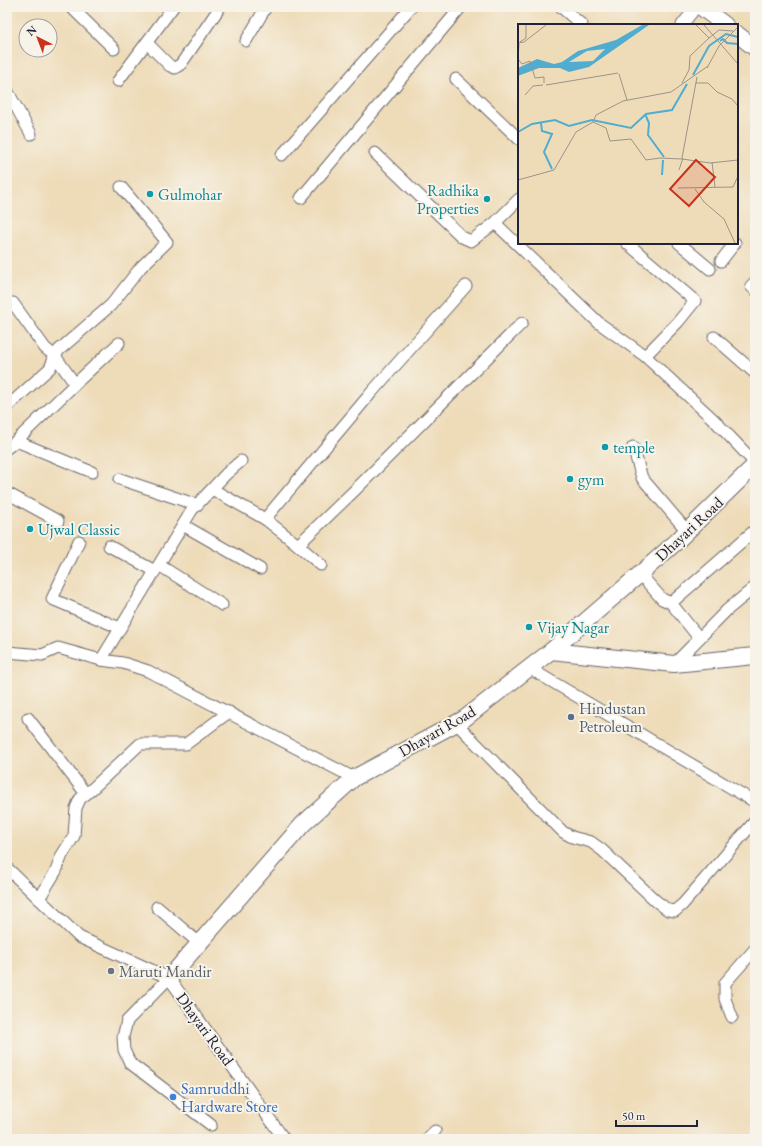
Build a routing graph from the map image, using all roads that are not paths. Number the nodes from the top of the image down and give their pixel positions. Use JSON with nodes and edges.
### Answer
{"nodes":[{"id":1,"x":71,"y":7,"type":"edge"},
{"id":2,"x":173,"y":7,"type":"edge"},
{"id":3,"x":220,"y":7,"type":"edge"},
{"id":4,"x":266,"y":7,"type":"edge"},
{"id":5,"x":411,"y":7,"type":"edge"},
{"id":6,"x":461,"y":7,"type":"edge"},
{"id":7,"x":561,"y":7,"type":"edge"},
{"id":8,"x":696,"y":7,"type":"edge"},
{"id":9,"x":701,"y":7,"type":"edge"},
{"id":10,"x":581,"y":24,"type":"edge"},
{"id":11,"x":683,"y":24,"type":"edge"},
{"id":12,"x":724,"y":24,"type":"edge"},
{"id":13,"x":738,"y":35,"type":"edge"},
{"id":14,"x":246,"y":40,"type":"dead end"},
{"id":15,"x":147,"y":43,"type":"junction"},
{"id":16,"x":755,"y":48,"type":"edge"},
{"id":17,"x":114,"y":49,"type":"dead end"},
{"id":18,"x":456,"y":79,"type":"dead end"},
{"id":19,"x":118,"y":81,"type":"dead end"},
{"id":20,"x":7,"y":90,"type":"edge"},
{"id":21,"x":31,"y":134,"type":"dead end"},
{"id":22,"x":518,"y":138,"type":"edge"},
{"id":23,"x":375,"y":153,"type":"dead end"},
{"id":24,"x":282,"y":155,"type":"dead end"},
{"id":25,"x":121,"y":187,"type":"dead end"},
{"id":26,"x":301,"y":198,"type":"dead end"},
{"id":27,"x":518,"y":200,"type":"edge"},
{"id":28,"x":495,"y":223,"type":"junction"},
{"id":29,"x":628,"y":244,"type":"edge"},
{"id":30,"x":680,"y":244,"type":"edge"},
{"id":31,"x":734,"y":244,"type":"edge"},
{"id":32,"x":721,"y":261,"type":"dead end"},
{"id":33,"x":710,"y":269,"type":"dead end"},
{"id":34,"x":755,"y":282,"type":"edge"},
{"id":35,"x":466,"y":286,"type":"dead end"},
{"id":36,"x":755,"y":290,"type":"edge"},
{"id":37,"x":13,"y":302,"type":"dead end"},
{"id":38,"x":522,"y":323,"type":"dead end"},
{"id":39,"x":714,"y":336,"type":"dead end"},
{"id":40,"x":119,"y":343,"type":"dead end"},
{"id":41,"x":55,"y":356,"type":"junction"},
{"id":42,"x":645,"y":356,"type":"junction"},
{"id":43,"x":755,"y":373,"type":"edge"},
{"id":44,"x":75,"y":384,"type":"junction"},
{"id":45,"x":8,"y":406,"type":"edge"},
{"id":46,"x":16,"y":441,"type":"junction"},
{"id":47,"x":633,"y":447,"type":"dead end"},
{"id":48,"x":7,"y":448,"type":"edge"},
{"id":49,"x":241,"y":461,"type":"dead end"},
{"id":50,"x":755,"y":464,"type":"edge"},
{"id":51,"x":92,"y":472,"type":"dead end"},
{"id":52,"x":120,"y":479,"type":"dead end"},
{"id":53,"x":212,"y":489,"type":"junction"},
{"id":54,"x":7,"y":493,"type":"edge"},
{"id":55,"x":197,"y":505,"type":"junction"},
{"id":56,"x":265,"y":519,"type":"junction"},
{"id":57,"x":58,"y":521,"type":"dead end"},
{"id":58,"x":183,"y":525,"type":"junction"},
{"id":59,"x":755,"y":530,"type":"edge"},
{"id":60,"x":687,"y":531,"type":"junction"},
{"id":61,"x":79,"y":541,"type":"dead end"},
{"id":62,"x":298,"y":545,"type":"junction"},
{"id":63,"x":109,"y":546,"type":"dead end"},
{"id":64,"x":320,"y":566,"type":"dead end"},
{"id":65,"x":157,"y":568,"type":"junction"},
{"id":66,"x":260,"y":569,"type":"dead end"},
{"id":67,"x":640,"y":574,"type":"junction"},
{"id":68,"x":755,"y":587,"type":"edge"},
{"id":69,"x":671,"y":603,"type":"junction"},
{"id":70,"x":222,"y":605,"type":"dead end"},
{"id":71,"x":120,"y":628,"type":"junction"},
{"id":72,"x":699,"y":638,"type":"junction"},
{"id":73,"x":551,"y":651,"type":"junction"},
{"id":74,"x":7,"y":652,"type":"edge"},
{"id":75,"x":755,"y":656,"type":"edge"},
{"id":76,"x":101,"y":660,"type":"junction"},
{"id":77,"x":674,"y":664,"type":"junction"},
{"id":78,"x":529,"y":668,"type":"junction"},
{"id":79,"x":229,"y":712,"type":"junction"},
{"id":80,"x":28,"y":718,"type":"dead end"},
{"id":81,"x":456,"y":723,"type":"junction"},
{"id":82,"x":354,"y":778,"type":"junction"},
{"id":83,"x":86,"y":794,"type":"junction"},
{"id":84,"x":755,"y":802,"type":"edge"},
{"id":85,"x":755,"y":821,"type":"edge"},
{"id":86,"x":7,"y":868,"type":"edge"},
{"id":87,"x":39,"y":899,"type":"junction"},
{"id":88,"x":157,"y":907,"type":"dead end"},
{"id":89,"x":199,"y":943,"type":"junction"},
{"id":90,"x":755,"y":949,"type":"edge"},
{"id":91,"x":169,"y":978,"type":"junction"},
{"id":92,"x":732,"y":1017,"type":"dead end"},
{"id":93,"x":211,"y":1125,"type":"dead end"},
{"id":94,"x":284,"y":1139,"type":"edge"}],
"edges":[{"from":1,"to":17,"type":"street"},
{"from":2,"to":15,"type":"street"},
{"from":3,"to":15,"type":"street"},
{"from":4,"to":14,"type":"street"},
{"from":5,"to":24,"type":"street"},
{"from":6,"to":26,"type":"street"},
{"from":7,"to":10,"type":"street"},
{"from":8,"to":11,"type":"street"},
{"from":9,"to":12,"type":"street"},
{"from":13,"to":16,"type":"street"},
{"from":15,"to":19,"type":"street"},
{"from":18,"to":22,"type":"street"},
{"from":20,"to":21,"type":"street"},
{"from":23,"to":28,"type":"street"},
{"from":25,"to":41,"type":"street"},
{"from":27,"to":28,"type":"street"},
{"from":28,"to":42,"type":"street"},
{"from":29,"to":42,"type":"street"},
{"from":30,"to":33,"type":"street"},
{"from":31,"to":32,"type":"street"},
{"from":34,"to":36,"type":"street"},
{"from":35,"to":56,"type":"street"},
{"from":37,"to":41,"type":"street"},
{"from":38,"to":62,"type":"street"},
{"from":39,"to":43,"type":"street"},
{"from":40,"to":44,"type":"street"},
{"from":41,"to":44,"type":"street"},
{"from":41,"to":45,"type":"street"},
{"from":42,"to":50,"type":"street"},
{"from":44,"to":46,"type":"street"},
{"from":46,"to":48,"type":"street"},
{"from":46,"to":51,"type":"street"},
{"from":47,"to":60,"type":"street"},
{"from":49,"to":53,"type":"street"},
{"from":50,"to":60,"type":"street","name":"Dhayari Road"},
{"from":52,"to":55,"type":"street"},
{"from":53,"to":55,"type":"street"},
{"from":53,"to":56,"type":"street"},
{"from":54,"to":57,"type":"street"},
{"from":55,"to":58,"type":"street"},
{"from":56,"to":62,"type":"street"},
{"from":58,"to":65,"type":"street"},
{"from":58,"to":66,"type":"street"},
{"from":59,"to":69,"type":"street"},
{"from":60,"to":67,"type":"street","name":"Dhayari Road"},
{"from":61,"to":71,"type":"street"},
{"from":62,"to":64,"type":"street"},
{"from":63,"to":65,"type":"street"},
{"from":65,"to":70,"type":"street"},
{"from":65,"to":71,"type":"street"},
{"from":67,"to":69,"type":"street"},
{"from":67,"to":73,"type":"street","name":"Dhayari Road"},
{"from":68,"to":72,"type":"street"},
{"from":69,"to":72,"type":"street"},
{"from":71,"to":76,"type":"street"},
{"from":72,"to":77,"type":"street"},
{"from":73,"to":77,"type":"street"},
{"from":73,"to":78,"type":"street","name":"Dhayari Road"},
{"from":74,"to":76,"type":"street"},
{"from":75,"to":77,"type":"street"},
{"from":76,"to":79,"type":"street"},
{"from":78,"to":81,"type":"street","name":"Dhayari Road"},
{"from":78,"to":84,"type":"street"},
{"from":79,"to":82,"type":"street"},
{"from":79,"to":83,"type":"street"},
{"from":80,"to":83,"type":"street"},
{"from":81,"to":82,"type":"street","name":"Dhayari Road"},
{"from":81,"to":85,"type":"street"},
{"from":82,"to":89,"type":"street","name":"Dhayari Road"},
{"from":83,"to":87,"type":"street"},
{"from":86,"to":87,"type":"street","name":"Dhayari Road"},
{"from":87,"to":91,"type":"street","name":"Dhayari Road"},
{"from":88,"to":89,"type":"street"},
{"from":89,"to":91,"type":"street","name":"Dhayari Road"},
{"from":90,"to":92,"type":"street"},
{"from":91,"to":93,"type":"street"},
{"from":91,"to":94,"type":"street","name":"Dhayari Road"}]}
